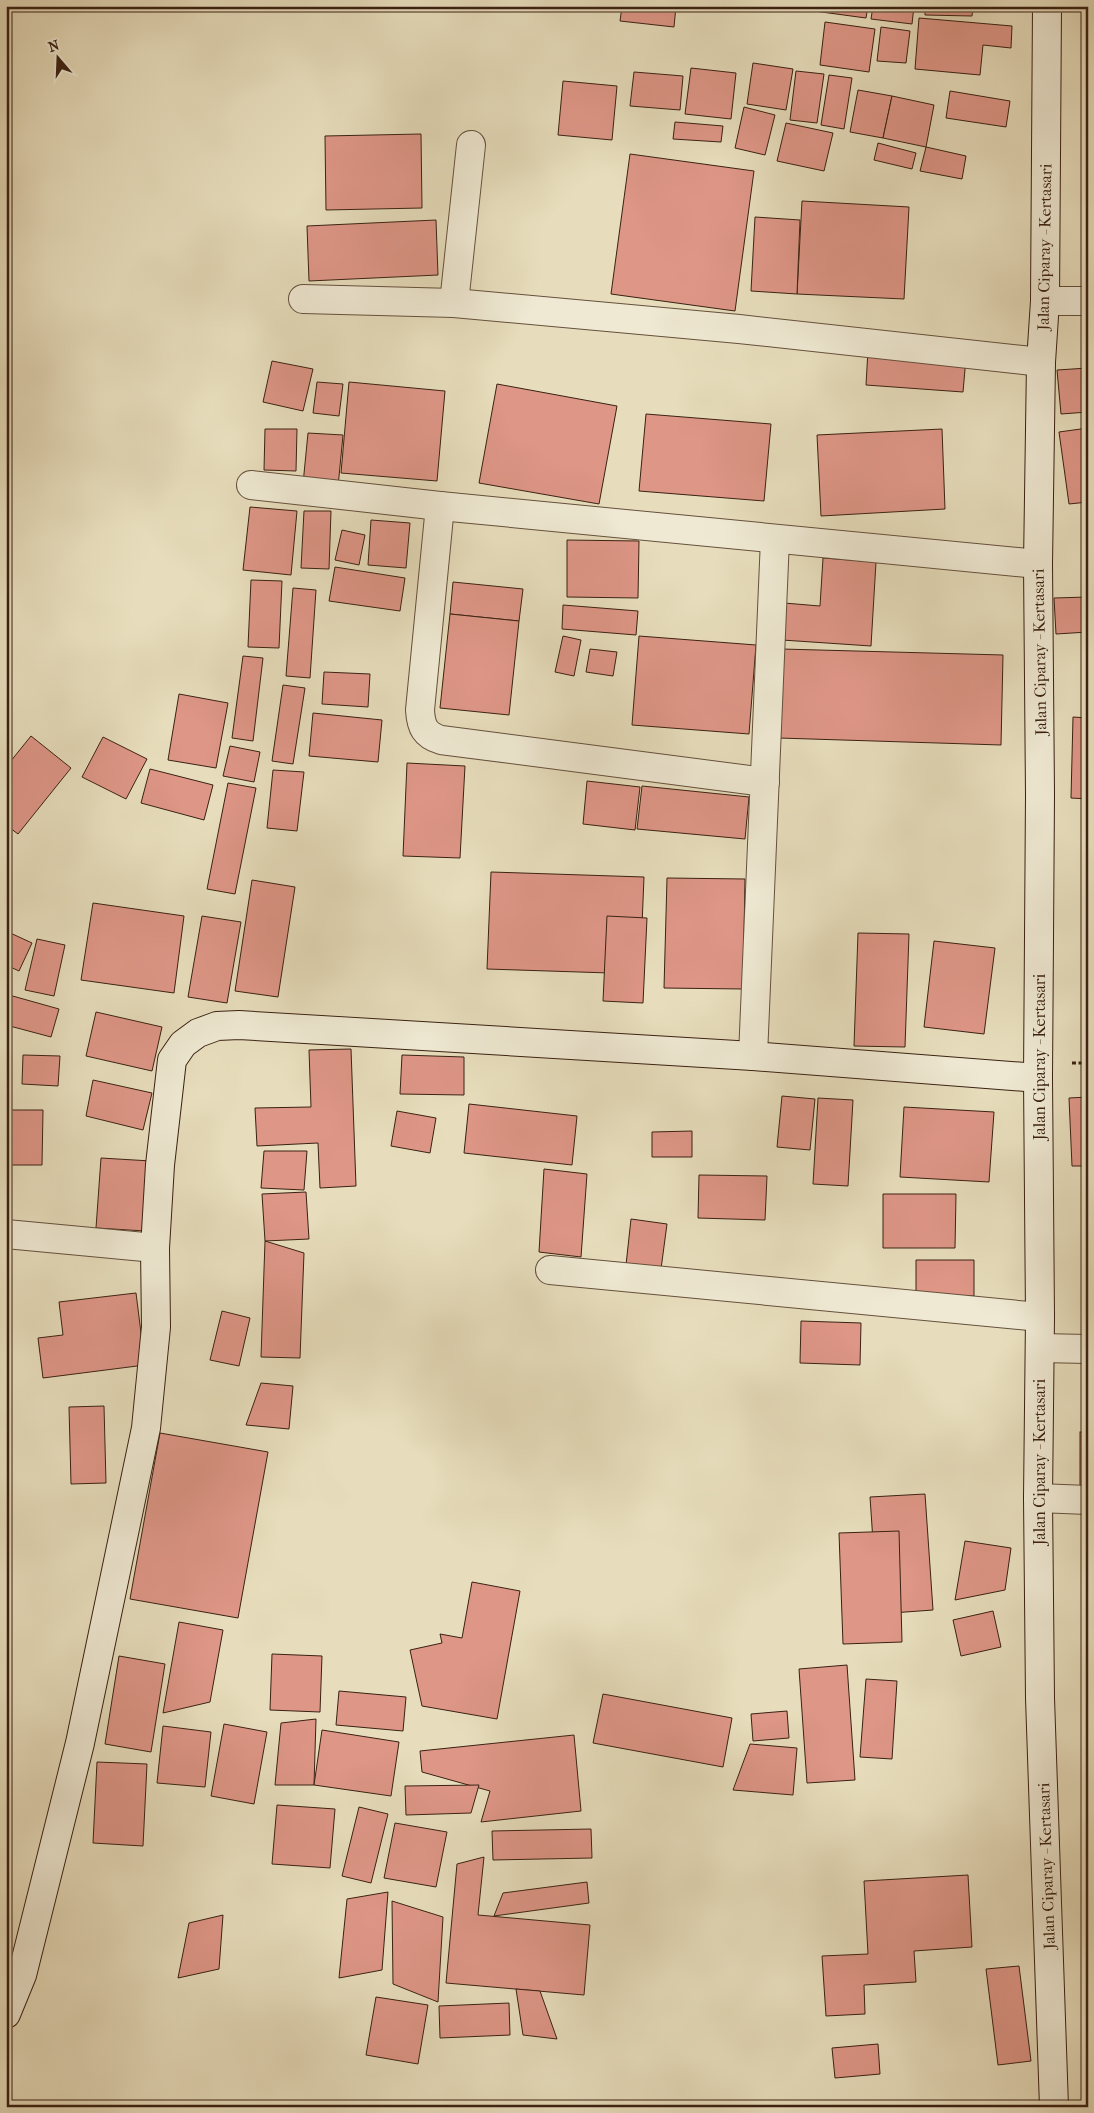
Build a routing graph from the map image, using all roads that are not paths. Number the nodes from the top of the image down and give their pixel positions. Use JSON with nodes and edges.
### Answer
{"nodes":[{"id":1,"x":1046,"y":6,"type":"edge"},
{"id":2,"x":471,"y":145,"type":"dead end"},
{"id":3,"x":304,"y":299,"type":"dead end"},
{"id":4,"x":1045,"y":301,"type":"junction"},
{"id":5,"x":1088,"y":301,"type":"edge"},
{"id":6,"x":454,"y":303,"type":"junction"},
{"id":7,"x":1041,"y":362,"type":"junction"},
{"id":8,"x":251,"y":485,"type":"dead end"},
{"id":9,"x":440,"y":506,"type":"junction"},
{"id":10,"x":775,"y":539,"type":"junction"},
{"id":11,"x":1038,"y":564,"type":"junction"},
{"id":12,"x":765,"y":782,"type":"junction"},
{"id":13,"x":753,"y":1056,"type":"junction"},
{"id":14,"x":1038,"y":1078,"type":"junction"},
{"id":15,"x":6,"y":1234,"type":"edge"},
{"id":16,"x":155,"y":1248,"type":"junction"},
{"id":17,"x":550,"y":1270,"type":"dead end"},
{"id":18,"x":1040,"y":1317,"type":"junction"},
{"id":19,"x":1040,"y":1348,"type":"junction"},
{"id":20,"x":1088,"y":1349,"type":"edge"},
{"id":21,"x":1038,"y":1498,"type":"junction"},
{"id":22,"x":1088,"y":1500,"type":"edge"},
{"id":23,"x":6,"y":2014,"type":"edge"},
{"id":24,"x":1054,"y":2107,"type":"edge"}],
"edges":[{"from":1,"to":4,"type":"street","name":"Jalan Ciparay - Kertasari"},
{"from":2,"to":6,"type":"street"},
{"from":3,"to":6,"type":"street"},
{"from":4,"to":5,"type":"street"},
{"from":4,"to":7,"type":"street","name":"Jalan Ciparay - Kertasari"},
{"from":6,"to":7,"type":"street"},
{"from":7,"to":11,"type":"street","name":"Jalan Ciparay - Kertasari"},
{"from":8,"to":9,"type":"street"},
{"from":9,"to":10,"type":"street"},
{"from":9,"to":12,"type":"street"},
{"from":10,"to":11,"type":"street"},
{"from":10,"to":12,"type":"street"},
{"from":11,"to":14,"type":"street","name":"Jalan Ciparay - Kertasari"},
{"from":12,"to":13,"type":"street"},
{"from":13,"to":14,"type":"street"},
{"from":13,"to":16,"type":"street"},
{"from":14,"to":18,"type":"street","name":"Jalan Ciparay - Kertasari"},
{"from":15,"to":16,"type":"street"},
{"from":16,"to":23,"type":"street"},
{"from":17,"to":18,"type":"street"},
{"from":18,"to":19,"type":"street","name":"Jalan Ciparay - Kertasari"},
{"from":19,"to":20,"type":"street"},
{"from":19,"to":21,"type":"street","name":"Jalan Ciparay - Kertasari"},
{"from":21,"to":22,"type":"street"},
{"from":21,"to":24,"type":"street","name":"Jalan Ciparay - Kertasari"}]}
